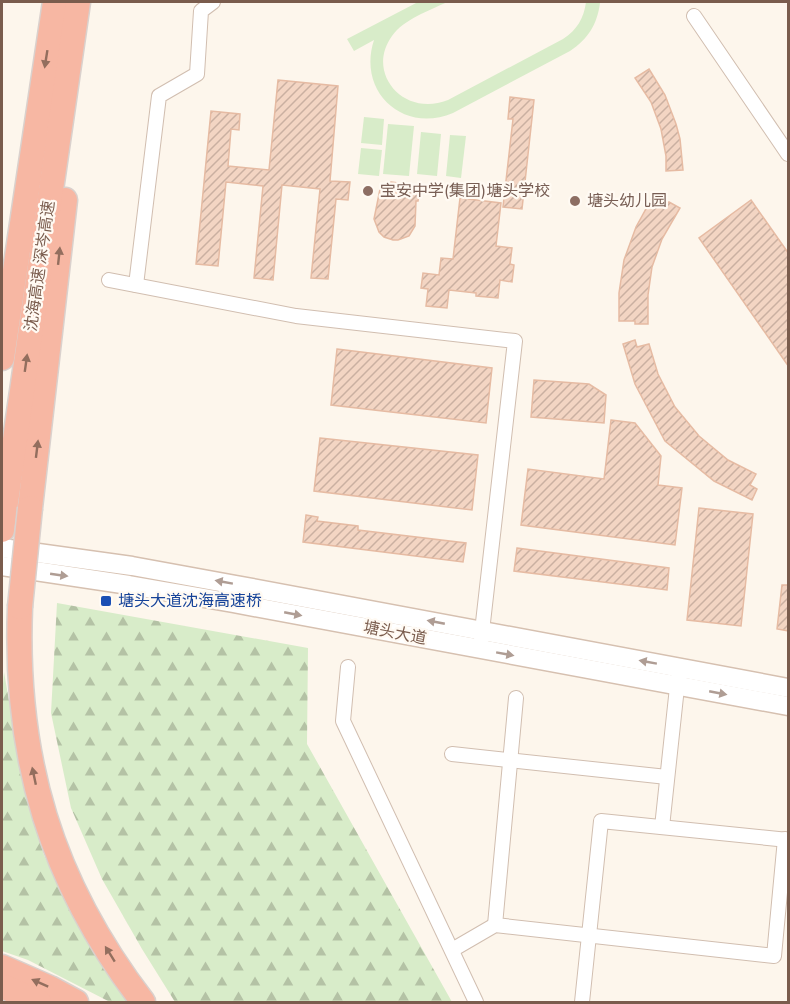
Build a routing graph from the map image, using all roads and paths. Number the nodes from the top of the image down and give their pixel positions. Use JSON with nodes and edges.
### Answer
{"nodes":[{"id":1,"x":55,"y":2,"type":"edge"},
{"id":2,"x":79,"y":2,"type":"edge"},
{"id":3,"x":213,"y":2,"type":"edge"},
{"id":4,"x":694,"y":16,"type":"dead end"},
{"id":5,"x":789,"y":154,"type":"edge"},
{"id":6,"x":109,"y":280,"type":"dead end"},
{"id":7,"x":136,"y":285,"type":"junction"},
{"id":8,"x":2,"y":358,"type":"edge"},
{"id":9,"x":2,"y":530,"type":"edge"},
{"id":10,"x":2,"y":548,"type":"edge"},
{"id":11,"x":2,"y":566,"type":"edge"},
{"id":12,"x":481,"y":640,"type":"junction"},
{"id":13,"x":348,"y":667,"type":"dead end"},
{"id":14,"x":678,"y":676,"type":"junction"},
{"id":15,"x":789,"y":688,"type":"edge"},
{"id":16,"x":516,"y":698,"type":"dead end"},
{"id":17,"x":789,"y":706,"type":"edge"},
{"id":18,"x":452,"y":754,"type":"dead end"},
{"id":19,"x":510,"y":760,"type":"junction"},
{"id":20,"x":667,"y":777,"type":"junction"},
{"id":21,"x":662,"y":827,"type":"junction"},
{"id":22,"x":787,"y":840,"type":"edge"},
{"id":23,"x":495,"y":925,"type":"junction"},
{"id":24,"x":590,"y":935,"type":"junction"},
{"id":25,"x":452,"y":950,"type":"junction"},
{"id":26,"x":2,"y":967,"type":"edge"},
{"id":27,"x":2,"y":986,"type":"edge"},
{"id":28,"x":39,"y":1002,"type":"edge"},
{"id":29,"x":76,"y":1002,"type":"edge"},
{"id":30,"x":143,"y":1002,"type":"edge"},
{"id":31,"x":476,"y":1002,"type":"edge"},
{"id":32,"x":582,"y":1002,"type":"edge"}],
"edges":[{"from":1,"to":8,"type":"highway","name":"沈海高速 深岑高速","one_way":true},
{"from":9,"to":2,"type":"highway","name":"沈海高速 深岑高速","one_way":true},
{"from":30,"to":2,"type":"highway","one_way":true,"bridge":true},
{"from":3,"to":7,"type":"street"},
{"from":4,"to":5,"type":"street"},
{"from":6,"to":7,"type":"street"},
{"from":7,"to":12,"type":"street"},
{"from":12,"to":10,"type":"main road","name":"塘头大道","one_way":true},
{"from":11,"to":12,"type":"main road","name":"塘头大道","one_way":true},
{"from":12,"to":14,"type":"main road","name":"塘头大道"},
{"from":13,"to":25,"type":"street"},
{"from":14,"to":15,"type":"main road","name":"塘头大道"},
{"from":14,"to":17,"type":"main road","name":"塘头大道","one_way":true},
{"from":14,"to":20,"type":"street"},
{"from":16,"to":19,"type":"street"},
{"from":18,"to":19,"type":"street"},
{"from":19,"to":20,"type":"street"},
{"from":19,"to":23,"type":"street"},
{"from":20,"to":21,"type":"street"},
{"from":21,"to":22,"type":"street"},
{"from":21,"to":24,"type":"street"},
{"from":22,"to":24,"type":"street"},
{"from":23,"to":24,"type":"street"},
{"from":23,"to":25,"type":"street"},
{"from":24,"to":32,"type":"street"},
{"from":25,"to":31,"type":"street"},
{"from":29,"to":26,"type":"highway","one_way":true},
{"from":27,"to":28,"type":"highway"}]}
